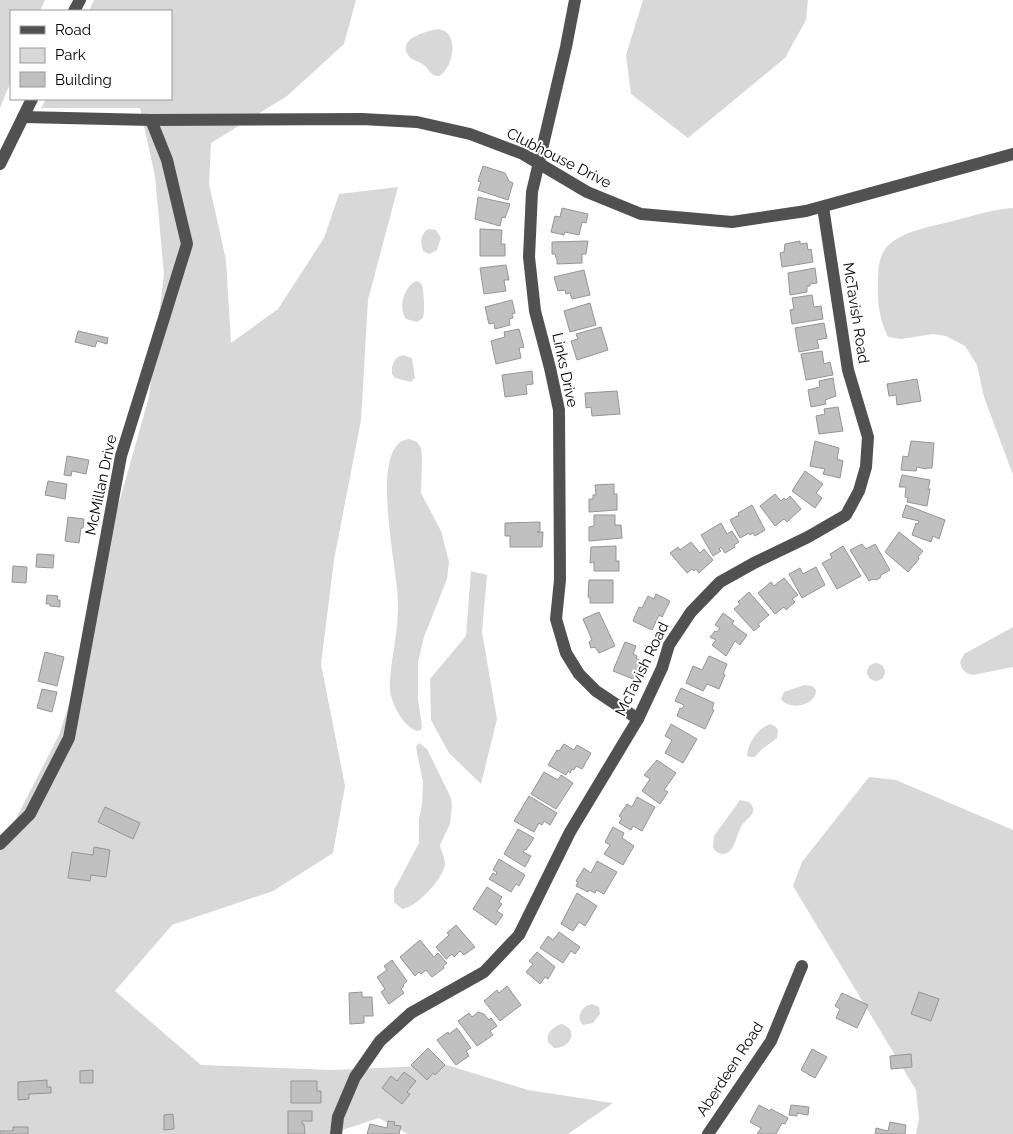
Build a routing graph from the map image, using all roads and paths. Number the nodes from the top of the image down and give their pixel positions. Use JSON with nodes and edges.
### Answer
{"nodes":[{"id":1,"x":575,"y":0,"type":"edge"},
{"id":2,"x":32,"y":100,"type":"edge"},
{"id":3,"x":23,"y":117,"type":"junction"},
{"id":4,"x":151,"y":120,"type":"junction"},
{"id":5,"x":1013,"y":154,"type":"edge"},
{"id":6,"x":0,"y":164,"type":"edge"},
{"id":7,"x":538,"y":164,"type":"junction"},
{"id":8,"x":823,"y":207,"type":"junction"},
{"id":9,"x":638,"y":719,"type":"junction"},
{"id":10,"x":0,"y":844,"type":"edge"},
{"id":11,"x":802,"y":966,"type":"dead end"},
{"id":12,"x":336,"y":1134,"type":"edge"},
{"id":13,"x":708,"y":1134,"type":"edge"}],
"edges":[{"from":1,"to":7,"type":"street","name":"Links Drive"},
{"from":2,"to":3,"type":"street"},
{"from":3,"to":4,"type":"street","name":"Clubhouse Drive"},
{"from":3,"to":6,"type":"street"},
{"from":4,"to":7,"type":"street","name":"Clubhouse Drive"},
{"from":4,"to":10,"type":"street","name":"McMillan Drive"},
{"from":5,"to":8,"type":"street","name":"Clubhouse Drive"},
{"from":7,"to":8,"type":"street","name":"Clubhouse Drive"},
{"from":7,"to":9,"type":"street","name":"Links Drive"},
{"from":8,"to":9,"type":"street","name":"McTavish Road"},
{"from":9,"to":12,"type":"street","name":"McTavish Road"},
{"from":11,"to":13,"type":"street","name":"Aberdeen Road"}]}
